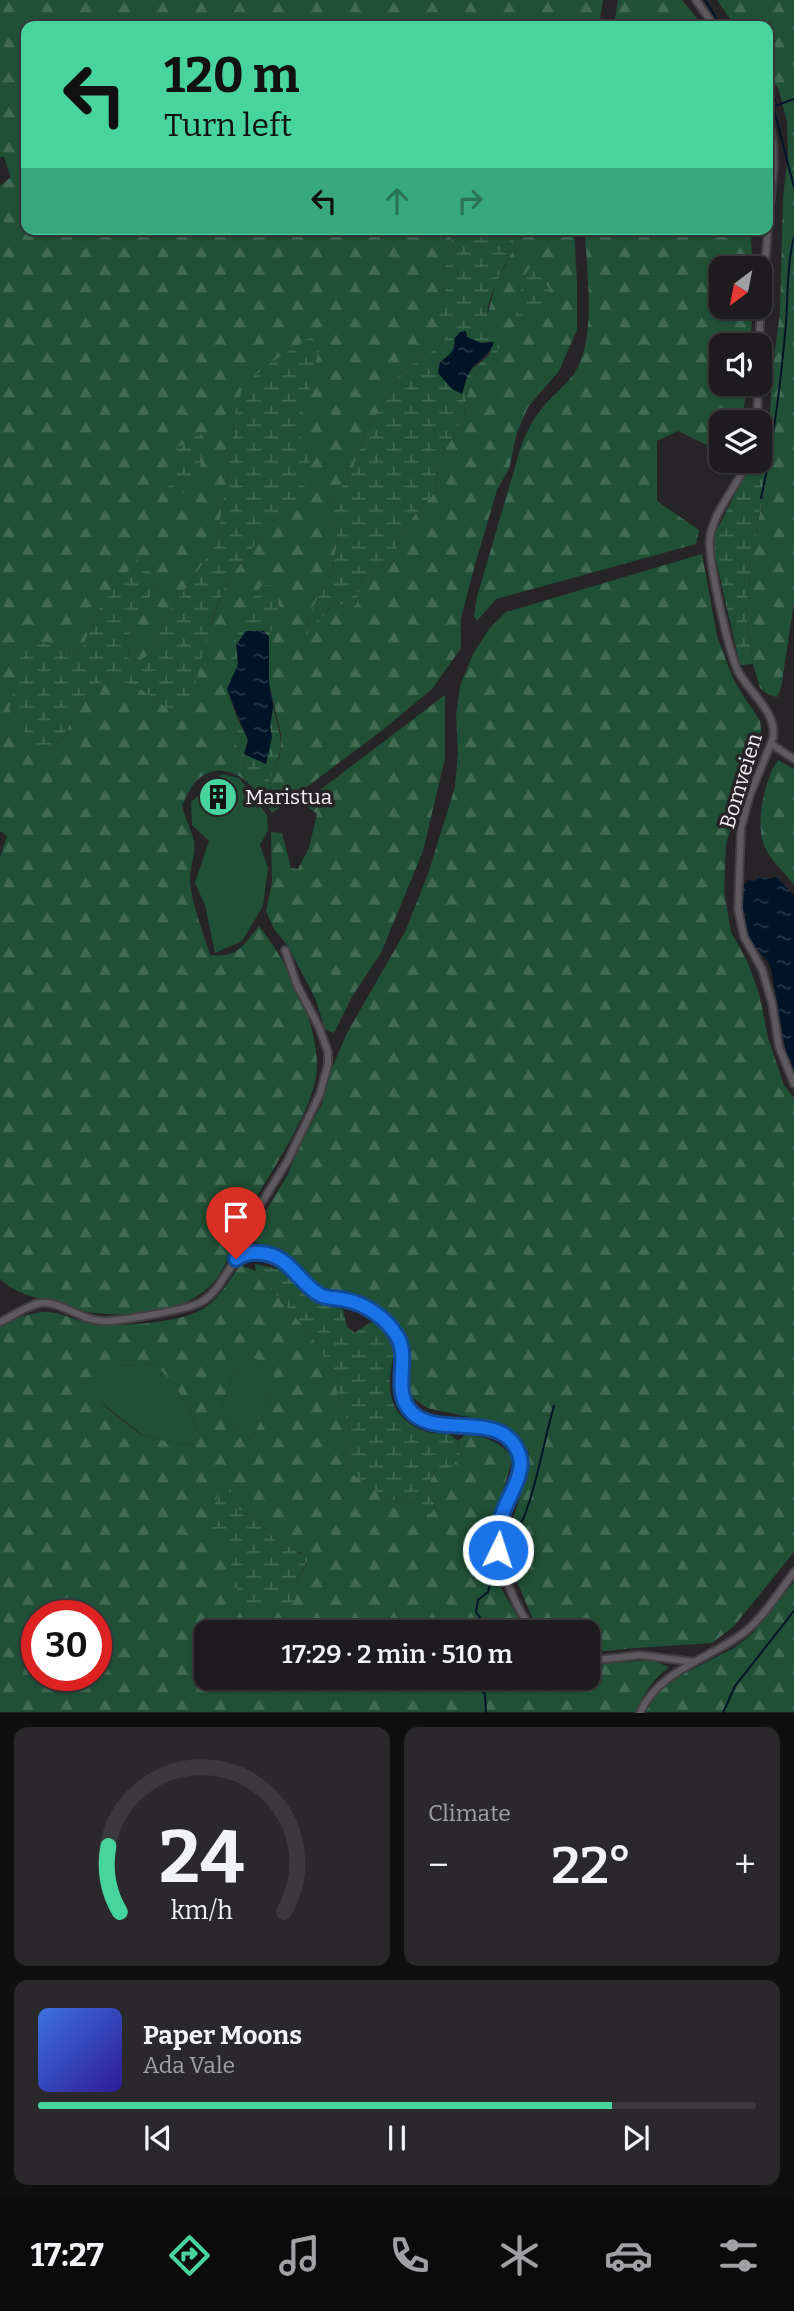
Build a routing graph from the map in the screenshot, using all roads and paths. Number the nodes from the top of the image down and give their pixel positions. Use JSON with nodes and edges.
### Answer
{"nodes":[{"id":1,"x":696,"y":0,"type":"edge"},
{"id":2,"x":711,"y":21,"type":"edge"},
{"id":3,"x":767,"y":235,"type":"edge"},
{"id":4,"x":757,"y":410,"type":"edge"},
{"id":5,"x":741,"y":473,"type":"edge"},
{"id":6,"x":771,"y":744,"type":"junction"},
{"id":7,"x":794,"y":759,"type":"edge"},
{"id":8,"x":285,"y":950,"type":"dead end"},
{"id":9,"x":794,"y":1084,"type":"edge"},
{"id":10,"x":243,"y":1254,"type":"junction"},
{"id":11,"x":0,"y":1322,"type":"edge"},
{"id":12,"x":794,"y":1572,"type":"edge"},
{"id":13,"x":526,"y":1620,"type":"edge"},
{"id":14,"x":600,"y":1660,"type":"edge"},
{"id":15,"x":694,"y":1662,"type":"junction"},
{"id":16,"x":640,"y":1713,"type":"edge"}],
"edges":[{"from":1,"to":2,"type":"street"},
{"from":3,"to":4,"type":"street"},
{"from":5,"to":6,"type":"street","name":"Bomveien"},
{"from":6,"to":7,"type":"street"},
{"from":6,"to":9,"type":"street","name":"Bomveien"},
{"from":8,"to":10,"type":"street"},
{"from":10,"to":11,"type":"street"},
{"from":10,"to":13,"type":"street"},
{"from":12,"to":15,"type":"street"},
{"from":14,"to":15,"type":"street"},
{"from":15,"to":16,"type":"street"}]}
